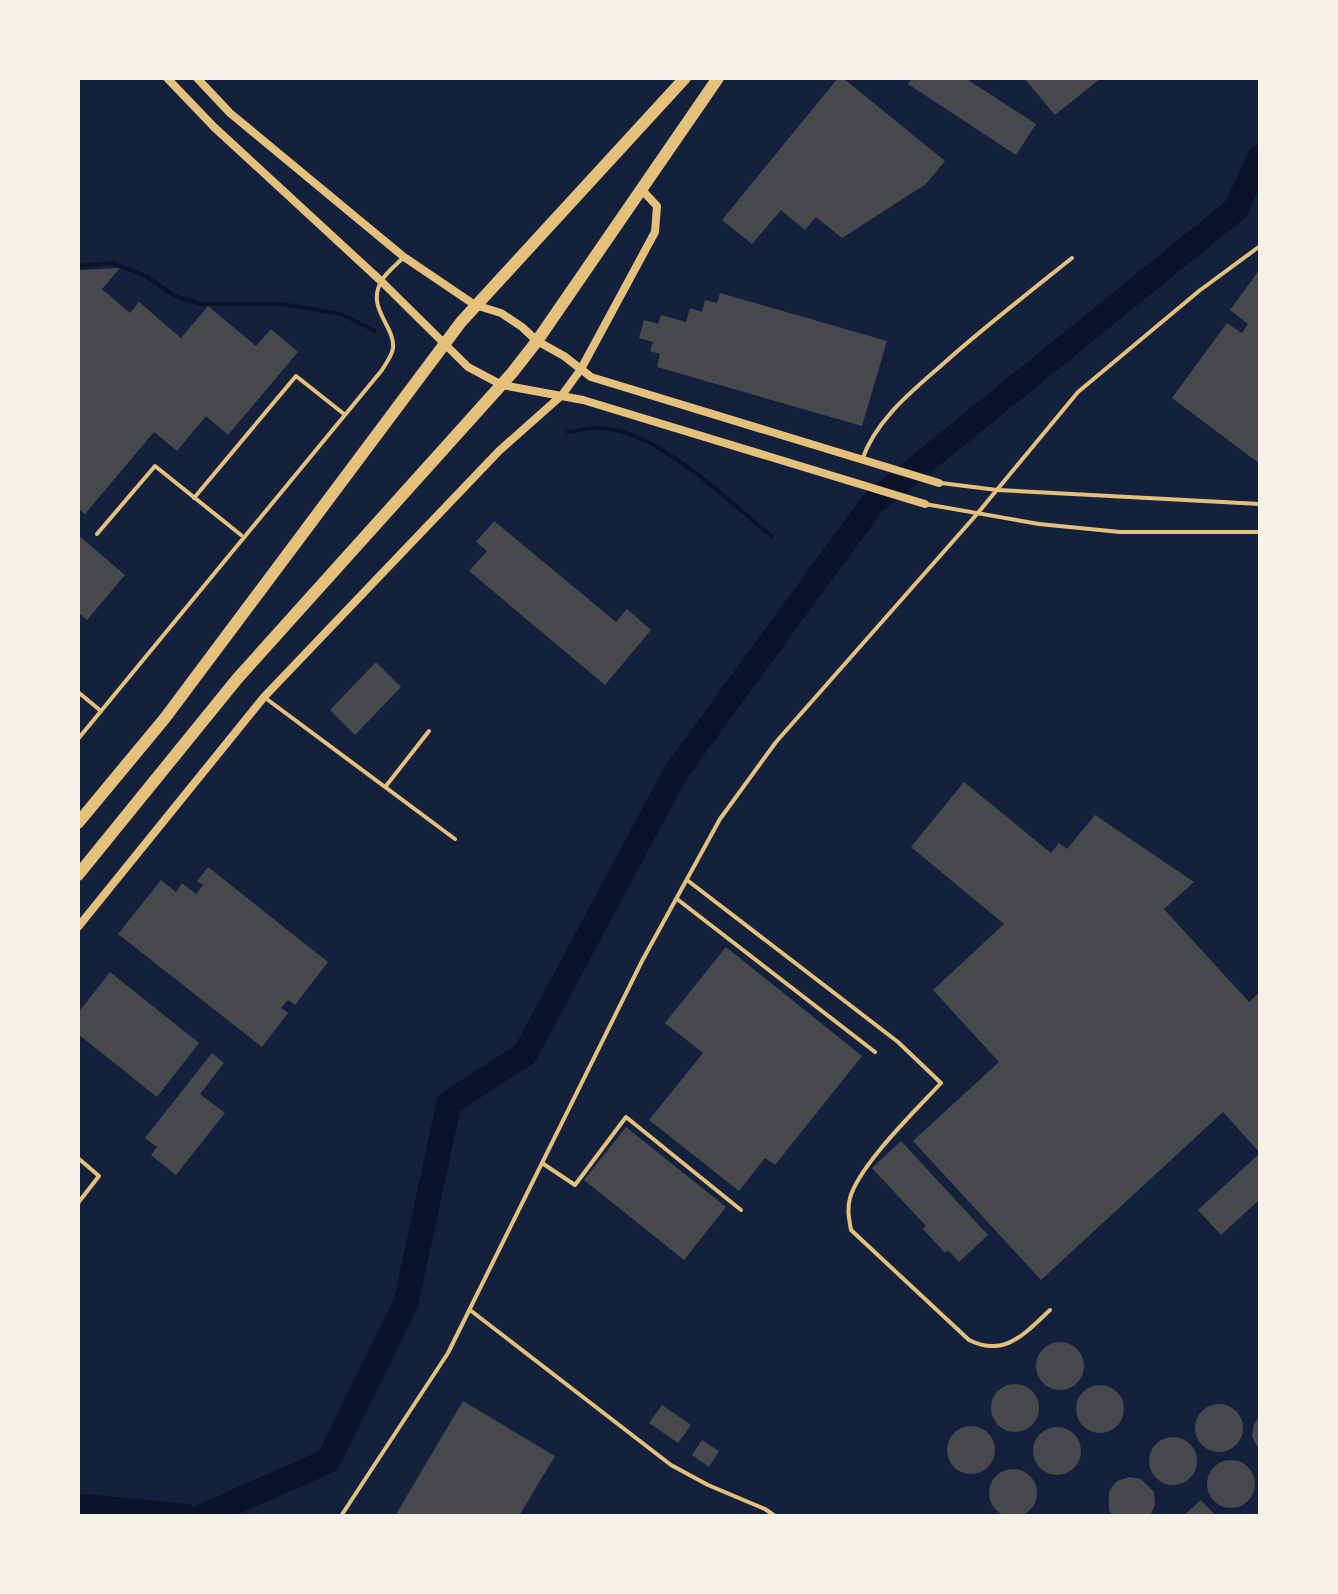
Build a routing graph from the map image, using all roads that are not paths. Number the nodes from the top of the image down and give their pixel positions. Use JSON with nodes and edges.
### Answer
{"nodes":[{"id":1,"x":166,"y":78,"type":"edge"},
{"id":2,"x":196,"y":78,"type":"edge"},
{"id":3,"x":686,"y":78,"type":"edge"},
{"id":4,"x":718,"y":78,"type":"edge"},
{"id":5,"x":641,"y":189,"type":"junction"},
{"id":6,"x":1260,"y":246,"type":"edge"},
{"id":7,"x":404,"y":257,"type":"junction"},
{"id":8,"x":1072,"y":258,"type":"dead end"},
{"id":9,"x":381,"y":281,"type":"junction"},
{"id":10,"x":476,"y":305,"type":"junction"},
{"id":11,"x":537,"y":341,"type":"junction"},
{"id":12,"x":444,"y":344,"type":"junction"},
{"id":13,"x":582,"y":369,"type":"junction"},
{"id":14,"x":502,"y":385,"type":"junction"},
{"id":15,"x":562,"y":395,"type":"junction"},
{"id":16,"x":345,"y":415,"type":"junction"},
{"id":17,"x":862,"y":460,"type":"junction"},
{"id":18,"x":855,"y":482,"type":"junction"},
{"id":19,"x":940,"y":483,"type":"joint"},
{"id":20,"x":997,"y":490,"type":"junction"},
{"id":21,"x":194,"y":498,"type":"junction"},
{"id":22,"x":925,"y":504,"type":"joint"},
{"id":23,"x":1260,"y":504,"type":"edge"},
{"id":24,"x":977,"y":514,"type":"junction"},
{"id":25,"x":1260,"y":532,"type":"edge"},
{"id":26,"x":97,"y":534,"type":"dead end"},
{"id":27,"x":243,"y":537,"type":"junction"},
{"id":28,"x":78,"y":692,"type":"edge"},
{"id":29,"x":264,"y":697,"type":"junction"},
{"id":30,"x":100,"y":710,"type":"junction"},
{"id":31,"x":429,"y":730,"type":"dead end"},
{"id":32,"x":78,"y":739,"type":"edge"},
{"id":33,"x":386,"y":788,"type":"junction"},
{"id":34,"x":78,"y":824,"type":"edge"},
{"id":35,"x":454,"y":839,"type":"dead end"},
{"id":36,"x":78,"y":875,"type":"edge"},
{"id":37,"x":687,"y":880,"type":"junction"},
{"id":38,"x":676,"y":898,"type":"junction"},
{"id":39,"x":78,"y":927,"type":"edge"},
{"id":40,"x":874,"y":1052,"type":"dead end"},
{"id":41,"x":78,"y":1158,"type":"edge"},
{"id":42,"x":542,"y":1163,"type":"junction"},
{"id":43,"x":78,"y":1203,"type":"edge"},
{"id":44,"x":741,"y":1210,"type":"dead end"},
{"id":45,"x":470,"y":1310,"type":"junction"},
{"id":46,"x":1050,"y":1310,"type":"dead end"},
{"id":47,"x":341,"y":1516,"type":"edge"},
{"id":48,"x":775,"y":1516,"type":"edge"}],
"edges":[{"from":1,"to":9,"type":"street"},
{"from":2,"to":7,"type":"street"},
{"from":3,"to":10,"type":"highway"},
{"from":4,"to":5,"type":"highway"},
{"from":5,"to":11,"type":"highway"},
{"from":5,"to":13,"type":"street"},
{"from":6,"to":20,"type":"lane"},
{"from":7,"to":9,"type":"lane"},
{"from":7,"to":10,"type":"street"},
{"from":8,"to":17,"type":"lane"},
{"from":9,"to":12,"type":"street"},
{"from":9,"to":16,"type":"lane"},
{"from":10,"to":11,"type":"street"},
{"from":10,"to":12,"type":"highway"},
{"from":11,"to":13,"type":"street"},
{"from":11,"to":14,"type":"highway"},
{"from":12,"to":14,"type":"street"},
{"from":12,"to":34,"type":"highway"},
{"from":13,"to":15,"type":"street"},
{"from":13,"to":17,"type":"street"},
{"from":14,"to":15,"type":"street"},
{"from":14,"to":36,"type":"highway"},
{"from":15,"to":18,"type":"street"},
{"from":15,"to":29,"type":"street"},
{"from":16,"to":21,"type":"lane"},
{"from":16,"to":27,"type":"lane"},
{"from":17,"to":18,"type":"street"},
{"from":17,"to":19,"type":"street"},
{"from":18,"to":22,"type":"street"},
{"from":19,"to":20,"type":"lane"},
{"from":20,"to":23,"type":"lane"},
{"from":20,"to":24,"type":"lane"},
{"from":21,"to":26,"type":"lane"},
{"from":21,"to":27,"type":"lane"},
{"from":22,"to":24,"type":"lane"},
{"from":24,"to":25,"type":"lane"},
{"from":24,"to":37,"type":"lane"},
{"from":27,"to":30,"type":"lane"},
{"from":28,"to":30,"type":"lane"},
{"from":29,"to":33,"type":"lane"},
{"from":29,"to":39,"type":"street"},
{"from":30,"to":32,"type":"lane"},
{"from":31,"to":33,"type":"lane"},
{"from":33,"to":35,"type":"lane"},
{"from":37,"to":38,"type":"lane"},
{"from":37,"to":46,"type":"lane"},
{"from":38,"to":40,"type":"lane"},
{"from":38,"to":42,"type":"lane"},
{"from":41,"to":43,"type":"lane"},
{"from":42,"to":44,"type":"lane"},
{"from":42,"to":45,"type":"lane"},
{"from":45,"to":47,"type":"lane"},
{"from":45,"to":48,"type":"lane"}]}
